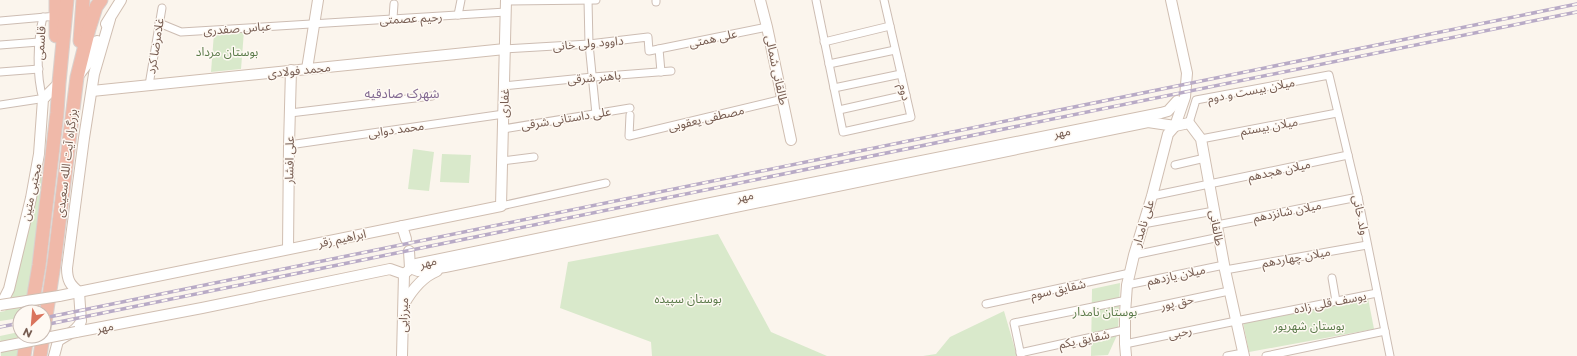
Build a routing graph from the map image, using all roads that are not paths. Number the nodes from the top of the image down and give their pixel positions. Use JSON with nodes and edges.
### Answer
{"nodes":[{"id":1,"x":56,"y":0,"type":"edge"},
{"id":2,"x":67,"y":0,"type":"edge"},
{"id":3,"x":83,"y":0,"type":"edge"},
{"id":4,"x":121,"y":0,"type":"edge"},
{"id":5,"x":318,"y":0,"type":"edge"},
{"id":6,"x":461,"y":0,"type":"edge"},
{"id":7,"x":588,"y":0,"type":"edge"},
{"id":8,"x":596,"y":0,"type":"edge"},
{"id":9,"x":760,"y":0,"type":"edge"},
{"id":10,"x":816,"y":0,"type":"edge"},
{"id":11,"x":884,"y":0,"type":"edge"},
{"id":12,"x":1165,"y":0,"type":"edge"},
{"id":13,"x":1171,"y":0,"type":"edge"},
{"id":14,"x":506,"y":1,"type":"edge"},
{"id":15,"x":98,"y":2,"type":"edge"},
{"id":16,"x":394,"y":4,"type":"dead end"},
{"id":17,"x":162,"y":8,"type":"dead end"},
{"id":18,"x":506,"y":12,"type":"junction"},
{"id":19,"x":458,"y":15,"type":"junction"},
{"id":20,"x":56,"y":16,"type":"junction"},
{"id":21,"x":43,"y":17,"type":"junction"},
{"id":22,"x":110,"y":18,"type":"junction"},
{"id":23,"x":393,"y":18,"type":"junction"},
{"id":24,"x":0,"y":21,"type":"edge"},
{"id":25,"x":159,"y":23,"type":"junction"},
{"id":26,"x":316,"y":23,"type":"junction"},
{"id":27,"x":890,"y":26,"type":"junction"},
{"id":28,"x":767,"y":27,"type":"junction"},
{"id":29,"x":39,"y":42,"type":"junction"},
{"id":30,"x":824,"y":42,"type":"junction"},
{"id":31,"x":589,"y":44,"type":"junction"},
{"id":32,"x":0,"y":45,"type":"edge"},
{"id":33,"x":505,"y":49,"type":"junction"},
{"id":34,"x":659,"y":49,"type":"junction"},
{"id":35,"x":895,"y":50,"type":"junction"},
{"id":36,"x":829,"y":64,"type":"junction"},
{"id":37,"x":39,"y":69,"type":"junction"},
{"id":38,"x":307,"y":69,"type":"junction"},
{"id":39,"x":291,"y":70,"type":"junction"},
{"id":40,"x":671,"y":71,"type":"dead end"},
{"id":41,"x":0,"y":72,"type":"edge"},
{"id":42,"x":661,"y":72,"type":"junction"},
{"id":43,"x":901,"y":74,"type":"junction"},
{"id":44,"x":1329,"y":75,"type":"joint"},
{"id":45,"x":77,"y":77,"type":"junction"},
{"id":46,"x":593,"y":77,"type":"junction"},
{"id":47,"x":59,"y":83,"type":"junction"},
{"id":48,"x":149,"y":85,"type":"junction"},
{"id":49,"x":504,"y":86,"type":"junction"},
{"id":50,"x":834,"y":88,"type":"junction"},
{"id":51,"x":92,"y":90,"type":"junction"},
{"id":52,"x":906,"y":95,"type":"junction"},
{"id":53,"x":58,"y":96,"type":"junction"},
{"id":54,"x":432,"y":96,"type":"dead end"},
{"id":55,"x":43,"y":98,"type":"junction"},
{"id":56,"x":1181,"y":99,"type":"junction"},
{"id":57,"x":783,"y":100,"type":"junction"},
{"id":58,"x":0,"y":105,"type":"edge"},
{"id":59,"x":839,"y":110,"type":"junction"},
{"id":60,"x":630,"y":112,"type":"joint"},
{"id":61,"x":290,"y":113,"type":"junction"},
{"id":62,"x":1338,"y":113,"type":"junction"},
{"id":63,"x":504,"y":114,"type":"junction"},
{"id":64,"x":596,"y":114,"type":"junction"},
{"id":65,"x":1189,"y":123,"type":"junction"},
{"id":66,"x":1167,"y":124,"type":"junction"},
{"id":67,"x":503,"y":129,"type":"junction"},
{"id":68,"x":1201,"y":138,"type":"junction"},
{"id":69,"x":791,"y":140,"type":"dead end"},
{"id":70,"x":289,"y":145,"type":"junction"},
{"id":71,"x":1348,"y":155,"type":"junction"},
{"id":72,"x":534,"y":157,"type":"dead end"},
{"id":73,"x":1204,"y":158,"type":"junction"},
{"id":74,"x":502,"y":161,"type":"junction"},
{"id":75,"x":1174,"y":165,"type":"dead end"},
{"id":76,"x":869,"y":175,"type":"junction"},
{"id":77,"x":606,"y":183,"type":"dead end"},
{"id":78,"x":1209,"y":185,"type":"junction"},
{"id":79,"x":1152,"y":196,"type":"junction"},
{"id":80,"x":1358,"y":197,"type":"junction"},
{"id":81,"x":501,"y":206,"type":"junction"},
{"id":82,"x":1214,"y":211,"type":"junction"},
{"id":83,"x":1143,"y":224,"type":"junction"},
{"id":84,"x":1217,"y":225,"type":"junction"},
{"id":85,"x":402,"y":226,"type":"junction"},
{"id":86,"x":1220,"y":237,"type":"junction"},
{"id":87,"x":406,"y":239,"type":"dead end"},
{"id":88,"x":1367,"y":245,"type":"junction"},
{"id":89,"x":288,"y":249,"type":"junction"},
{"id":90,"x":409,"y":252,"type":"dead end"},
{"id":91,"x":1134,"y":255,"type":"junction"},
{"id":92,"x":445,"y":267,"type":"junction"},
{"id":93,"x":1224,"y":267,"type":"junction"},
{"id":94,"x":407,"y":271,"type":"junction"},
{"id":95,"x":1130,"y":274,"type":"junction"},
{"id":96,"x":1332,"y":278,"type":"dead end"},
{"id":97,"x":1128,"y":285,"type":"junction"},
{"id":98,"x":1229,"y":291,"type":"junction"},
{"id":99,"x":79,"y":292,"type":"junction"},
{"id":100,"x":1377,"y":293,"type":"junction"},
{"id":101,"x":1126,"y":300,"type":"junction"},
{"id":102,"x":1336,"y":301,"type":"junction"},
{"id":103,"x":0,"y":302,"type":"edge"},
{"id":104,"x":32,"y":304,"type":"edge"},
{"id":105,"x":48,"y":304,"type":"edge"},
{"id":106,"x":986,"y":304,"type":"dead end"},
{"id":107,"x":0,"y":305,"type":"edge"},
{"id":108,"x":403,"y":306,"type":"junction"},
{"id":109,"x":1125,"y":313,"type":"junction"},
{"id":110,"x":1236,"y":320,"type":"junction"},
{"id":111,"x":87,"y":330,"type":"junction"},
{"id":112,"x":1124,"y":330,"type":"junction"},
{"id":113,"x":1385,"y":331,"type":"junction"},
{"id":114,"x":26,"y":344,"type":"edge"},
{"id":115,"x":42,"y":344,"type":"edge"},
{"id":116,"x":1125,"y":344,"type":"junction"},
{"id":117,"x":0,"y":347,"type":"edge"},
{"id":118,"x":1020,"y":354,"type":"edge"},
{"id":119,"x":1244,"y":354,"type":"edge"},
{"id":120,"x":24,"y":356,"type":"edge"},
{"id":121,"x":40,"y":356,"type":"edge"},
{"id":122,"x":56,"y":356,"type":"edge"},
{"id":123,"x":402,"y":356,"type":"edge"},
{"id":124,"x":1125,"y":356,"type":"edge"},
{"id":125,"x":1227,"y":356,"type":"edge"},
{"id":126,"x":1266,"y":356,"type":"edge"},
{"id":127,"x":1390,"y":356,"type":"edge"}],
"edges":[{"from":1,"to":20,"type":"highway"},
{"from":2,"to":47,"type":"highway"},
{"from":3,"to":45,"type":"highway"},
{"from":4,"to":22,"type":"street"},
{"from":5,"to":26,"type":"street"},
{"from":6,"to":19,"type":"street"},
{"from":7,"to":8,"type":"street"},
{"from":7,"to":14,"type":"street"},
{"from":7,"to":31,"type":"street"},
{"from":9,"to":28,"type":"street","name":"طالقانی شمالی"},
{"from":10,"to":30,"type":"street"},
{"from":11,"to":27,"type":"street","name":"دوم"},
{"from":12,"to":56,"type":"street"},
{"from":13,"to":56,"type":"street"},
{"from":14,"to":18,"type":"street","name":"غفاری"},
{"from":15,"to":45,"type":"highway","name":"بزرگراه آیت الله سعیدی"},
{"from":16,"to":23,"type":"street"},
{"from":17,"to":25,"type":"street","name":"غلامرضا کرد"},
{"from":18,"to":19,"type":"street","name":"رحیم عصمتی"},
{"from":18,"to":33,"type":"street","name":"غفاری"},
{"from":19,"to":23,"type":"street","name":"رحیم عصمتی"},
{"from":20,"to":21,"type":"street"},
{"from":20,"to":47,"type":"highway"},
{"from":21,"to":24,"type":"street"},
{"from":21,"to":29,"type":"street","name":"قاسمی"},
{"from":22,"to":45,"type":"street"},
{"from":22,"to":51,"type":"street"},
{"from":23,"to":26,"type":"street","name":"رحیم عصمتی"},
{"from":25,"to":26,"type":"street","name":"عباس صفدری"},
{"from":25,"to":48,"type":"street","name":"غلامرضا کرد"},
{"from":26,"to":38,"type":"street"},
{"from":27,"to":30,"type":"street"},
{"from":27,"to":35,"type":"street","name":"دوم"},
{"from":28,"to":34,"type":"street","name":"علی همتی"},
{"from":28,"to":57,"type":"street","name":"طالقانی شمالی"},
{"from":29,"to":32,"type":"street"},
{"from":29,"to":37,"type":"street","name":"قاسمی"},
{"from":30,"to":36,"type":"street"},
{"from":31,"to":33,"type":"street","name":"داوود ولی خانی"},
{"from":31,"to":34,"type":"street","name":"داوود ولی خانی"},
{"from":31,"to":46,"type":"street"},
{"from":33,"to":38,"type":"street","name":"محمد فولادی"},
{"from":33,"to":49,"type":"street","name":"غفاری"},
{"from":34,"to":42,"type":"street"},
{"from":35,"to":36,"type":"street"},
{"from":35,"to":43,"type":"street","name":"دوم"},
{"from":36,"to":50,"type":"street"},
{"from":37,"to":41,"type":"street","name":"قاسمی"},
{"from":37,"to":55,"type":"street","name":"قاسمی"},
{"from":38,"to":39,"type":"street","name":"محمد فولادی"},
{"from":39,"to":48,"type":"street","name":"محمد فولادی"},
{"from":39,"to":61,"type":"street","name":"علی افشار"},
{"from":40,"to":42,"type":"street","name":"باهنر شرقی"},
{"from":42,"to":46,"type":"street","name":"باهنر شرقی"},
{"from":43,"to":50,"type":"street"},
{"from":43,"to":52,"type":"street","name":"دوم"},
{"from":44,"to":62,"type":"street","name":"ولد خانی"},
{"from":44,"to":65,"type":"street","name":"میلان بیست و دوم"},
{"from":45,"to":105,"type":"highway","name":"بزرگراه آیت الله سعیدی"},
{"from":46,"to":49,"type":"street","name":"باهنر شرقی"},
{"from":46,"to":64,"type":"street"},
{"from":47,"to":53,"type":"highway","name":"بزرگراه آیت الله سعیدی"},
{"from":47,"to":55,"type":"street"},
{"from":48,"to":51,"type":"street","name":"محمد فولادی"},
{"from":49,"to":63,"type":"street","name":"غفاری"},
{"from":50,"to":59,"type":"street"},
{"from":51,"to":99,"type":"street"},
{"from":52,"to":59,"type":"street"},
{"from":52,"to":59,"type":"street","name":"دوم"},
{"from":53,"to":55,"type":"street"},
{"from":53,"to":104,"type":"highway","name":"بزرگراه آیت الله سعیدی"},
{"from":54,"to":61,"type":"street"},
{"from":55,"to":58,"type":"street"},
{"from":55,"to":103,"type":"street","name":"مجتبی متین"},
{"from":56,"to":66,"type":"street"},
{"from":57,"to":60,"type":"street","name":"مصطفی یعقوبی"},
{"from":57,"to":69,"type":"street","name":"طالقانی شمالی"},
{"from":60,"to":64,"type":"street","name":"علی داستانی شرقی"},
{"from":61,"to":70,"type":"street","name":"علی افشار"},
{"from":62,"to":68,"type":"street","name":"میلان بیستم"},
{"from":62,"to":71,"type":"street","name":"ولد خانی"},
{"from":63,"to":67,"type":"street","name":"غفاری"},
{"from":63,"to":70,"type":"street","name":"محمد دوابی"},
{"from":64,"to":67,"type":"street","name":"علی داستانی شرقی"},
{"from":65,"to":66,"type":"street"},
{"from":65,"to":68,"type":"street"},
{"from":66,"to":76,"type":"street","name":"مهر"},
{"from":66,"to":79,"type":"street","name":"علی نامدار"},
{"from":67,"to":74,"type":"street","name":"غفاری"},
{"from":68,"to":73,"type":"street","name":"طالقانی"},
{"from":70,"to":89,"type":"street","name":"علی افشار"},
{"from":71,"to":78,"type":"street","name":"میلان هجدهم"},
{"from":71,"to":80,"type":"street","name":"ولد خانی"},
{"from":72,"to":74,"type":"street"},
{"from":73,"to":75,"type":"street"},
{"from":73,"to":78,"type":"street","name":"طالقانی"},
{"from":74,"to":81,"type":"street","name":"غفاری"},
{"from":76,"to":92,"type":"street","name":"مهر"},
{"from":76,"to":94,"type":"street","name":"مهر"},
{"from":77,"to":81,"type":"street","name":"ابراهیم زقر"},
{"from":78,"to":79,"type":"street","name":"میلان هجدهم"},
{"from":78,"to":82,"type":"street","name":"طالقانی"},
{"from":79,"to":83,"type":"street","name":"علی نامدار"},
{"from":80,"to":84,"type":"street","name":"میلان شانزدهم"},
{"from":80,"to":88,"type":"street","name":"ولد خانی"},
{"from":81,"to":85,"type":"street","name":"ابراهیم زقر"},
{"from":82,"to":83,"type":"street"},
{"from":82,"to":84,"type":"street","name":"طالقانی"},
{"from":83,"to":91,"type":"street","name":"علی نامدار"},
{"from":84,"to":86,"type":"street","name":"طالقانی"},
{"from":85,"to":87,"type":"street"},
{"from":85,"to":89,"type":"street","name":"ابراهیم زقر"},
{"from":86,"to":91,"type":"street"},
{"from":86,"to":93,"type":"street","name":"طالقانی"},
{"from":88,"to":93,"type":"street","name":"میلان چهاردهم"},
{"from":88,"to":100,"type":"street","name":"ولد خانی"},
{"from":89,"to":99,"type":"street","name":"ابراهیم زقر"},
{"from":90,"to":94,"type":"street","name":"میرزایی"},
{"from":91,"to":95,"type":"street","name":"علی نامدار"},
{"from":92,"to":94,"type":"street","name":"مهر"},
{"from":92,"to":108,"type":"street"},
{"from":93,"to":97,"type":"street","name":"میلان یازدهم"},
{"from":93,"to":98,"type":"street","name":"طالقانی"},
{"from":94,"to":108,"type":"street","name":"میرزایی"},
{"from":94,"to":111,"type":"street","name":"مهر"},
{"from":95,"to":97,"type":"street","name":"علی نامدار"},
{"from":95,"to":106,"type":"street","name":"شقایق سوم"},
{"from":96,"to":102,"type":"street"},
{"from":97,"to":101,"type":"street","name":"علی نامدار"},
{"from":98,"to":109,"type":"street","name":"حق پور"},
{"from":98,"to":110,"type":"street","name":"طالقانی"},
{"from":99,"to":107,"type":"street","name":"ابراهیم زقر","bridge":true},
{"from":99,"to":122,"type":"street"},
{"from":100,"to":102,"type":"street","name":"یوسف قلی زاده"},
{"from":100,"to":113,"type":"street","name":"ولد خانی"},
{"from":101,"to":109,"type":"street","name":"علی نامدار"},
{"from":101,"to":118,"type":"street"},
{"from":102,"to":110,"type":"street","name":"یوسف قلی زاده"},
{"from":108,"to":123,"type":"street","name":"میرزایی"},
{"from":109,"to":112,"type":"street","name":"علی نامدار"},
{"from":110,"to":116,"type":"street","name":"رحبی"},
{"from":110,"to":119,"type":"street","name":"طالقانی"},
{"from":111,"to":117,"type":"street","bridge":true},
{"from":111,"to":122,"type":"street"},
{"from":112,"to":116,"type":"street","name":"علی نامدار"},
{"from":112,"to":118,"type":"street","name":"شقایق یکم"},
{"from":113,"to":126,"type":"street"},
{"from":113,"to":127,"type":"street","name":"ولد خانی"},
{"from":114,"to":120,"type":"highway"},
{"from":115,"to":121,"type":"highway"},
{"from":116,"to":124,"type":"street","name":"علی نامدار"},
{"from":119,"to":125,"type":"street"}]}
